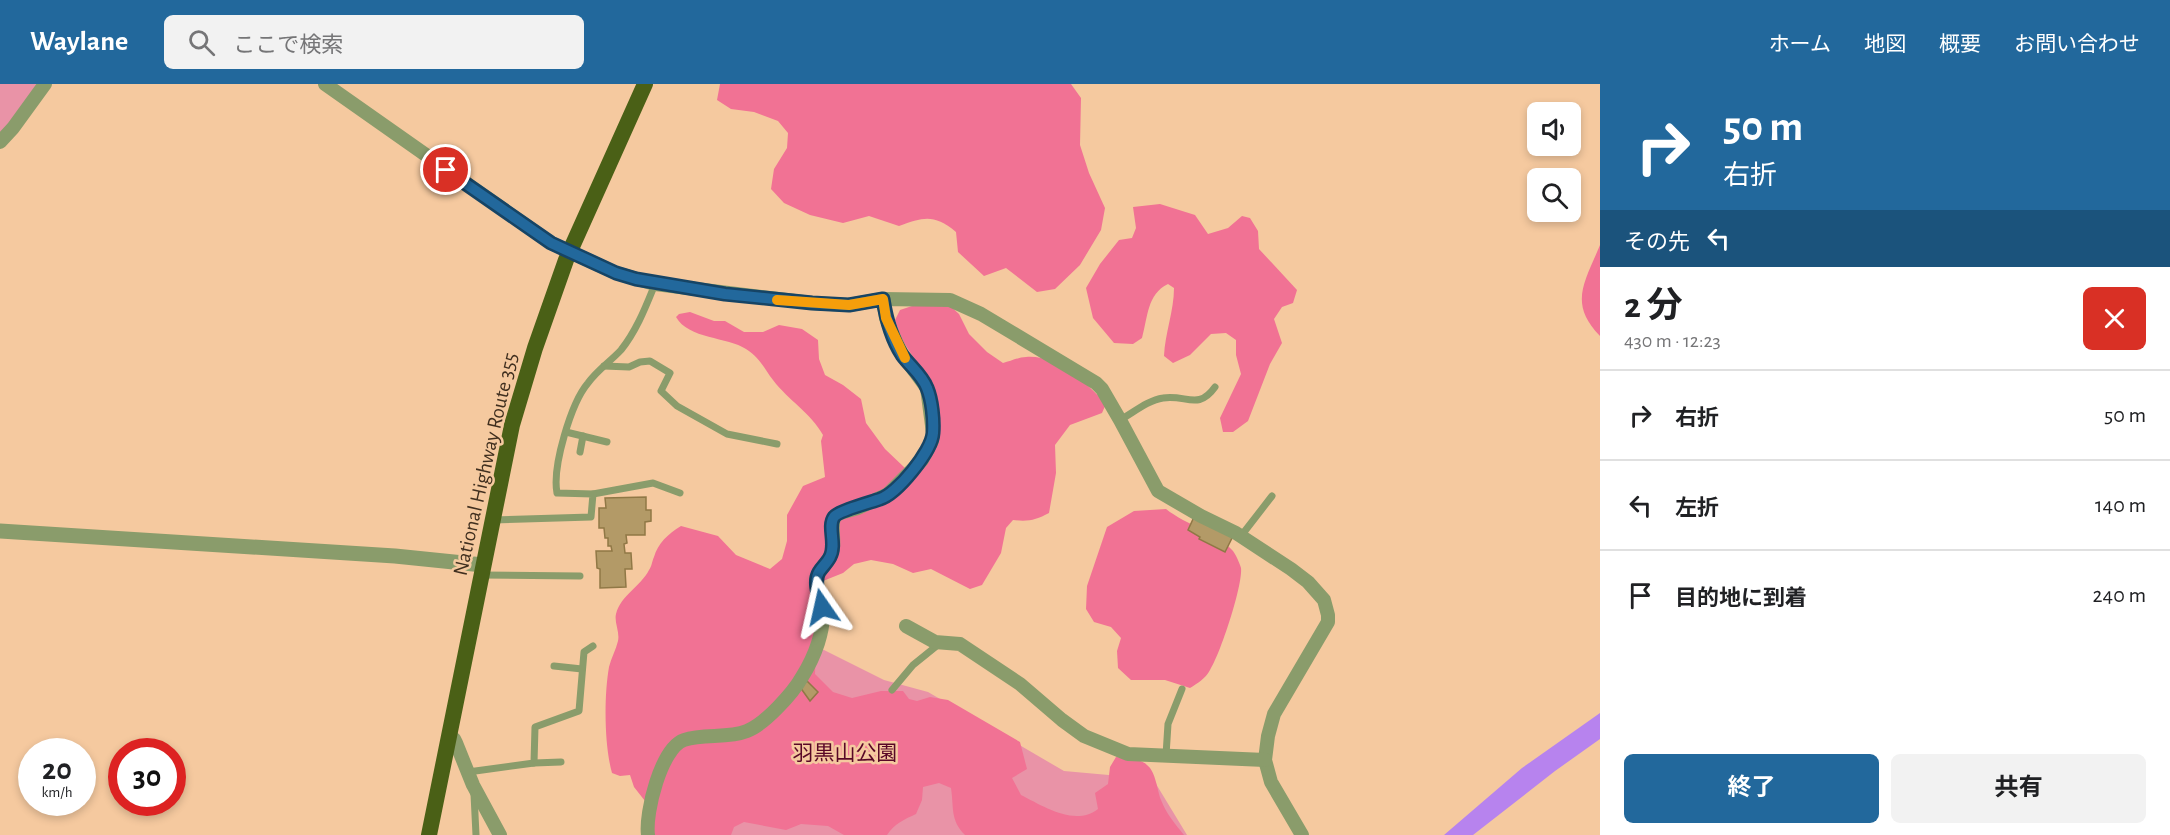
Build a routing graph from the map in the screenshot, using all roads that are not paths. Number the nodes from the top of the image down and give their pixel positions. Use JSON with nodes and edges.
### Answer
{"nodes":[{"id":1,"x":45,"y":84,"type":"edge"},
{"id":2,"x":325,"y":84,"type":"edge"},
{"id":3,"x":645,"y":84,"type":"edge"},
{"id":4,"x":0,"y":142,"type":"edge"},
{"id":5,"x":570,"y":252,"type":"junction"},
{"id":6,"x":655,"y":284,"type":"junction"},
{"id":7,"x":883,"y":299,"type":"junction"},
{"id":8,"x":604,"y":366,"type":"junction"},
{"id":9,"x":1215,"y":387,"type":"dead end"},
{"id":10,"x":1120,"y":420,"type":"junction"},
{"id":11,"x":566,"y":432,"type":"junction"},
{"id":12,"x":583,"y":436,"type":"junction"},
{"id":13,"x":607,"y":442,"type":"dead end"},
{"id":14,"x":777,"y":444,"type":"dead end"},
{"id":15,"x":580,"y":452,"type":"dead end"},
{"id":16,"x":680,"y":493,"type":"dead end"},
{"id":17,"x":593,"y":494,"type":"junction"},
{"id":18,"x":1272,"y":496,"type":"dead end"},
{"id":19,"x":493,"y":520,"type":"junction"},
{"id":20,"x":0,"y":531,"type":"edge"},
{"id":21,"x":1240,"y":536,"type":"junction"},
{"id":22,"x":482,"y":570,"type":"junction"},
{"id":23,"x":580,"y":576,"type":"dead end"},
{"id":24,"x":906,"y":626,"type":"dead end"},
{"id":25,"x":942,"y":643,"type":"junction"},
{"id":26,"x":593,"y":646,"type":"dead end"},
{"id":27,"x":554,"y":666,"type":"dead end"},
{"id":28,"x":582,"y":669,"type":"junction"},
{"id":29,"x":1182,"y":689,"type":"dead end"},
{"id":30,"x":892,"y":690,"type":"dead end"},
{"id":31,"x":449,"y":736,"type":"junction"},
{"id":32,"x":1166,"y":757,"type":"junction"},
{"id":33,"x":1265,"y":760,"type":"junction"},
{"id":34,"x":561,"y":762,"type":"dead end"},
{"id":35,"x":534,"y":763,"type":"junction"},
{"id":36,"x":471,"y":778,"type":"junction"},
{"id":37,"x":429,"y":835,"type":"edge"},
{"id":38,"x":476,"y":835,"type":"edge"},
{"id":39,"x":500,"y":835,"type":"edge"},
{"id":40,"x":648,"y":835,"type":"edge"},
{"id":41,"x":1302,"y":835,"type":"edge"}],
"edges":[{"from":1,"to":4,"type":"street"},
{"from":2,"to":5,"type":"street"},
{"from":3,"to":5,"type":"highway","name":"National Highway Route 355"},
{"from":5,"to":6,"type":"street"},
{"from":5,"to":19,"type":"highway","name":"National Highway Route 355"},
{"from":6,"to":7,"type":"street"},
{"from":6,"to":8,"type":"lane"},
{"from":7,"to":10,"type":"street"},
{"from":7,"to":40,"type":"street"},
{"from":8,"to":11,"type":"lane"},
{"from":8,"to":14,"type":"lane"},
{"from":9,"to":10,"type":"lane"},
{"from":10,"to":21,"type":"street"},
{"from":11,"to":12,"type":"lane"},
{"from":11,"to":17,"type":"lane"},
{"from":12,"to":13,"type":"lane"},
{"from":12,"to":15,"type":"lane"},
{"from":16,"to":17,"type":"lane"},
{"from":17,"to":19,"type":"lane"},
{"from":18,"to":21,"type":"lane"},
{"from":19,"to":22,"type":"highway","name":"National Highway Route 355"},
{"from":20,"to":22,"type":"street"},
{"from":21,"to":33,"type":"street"},
{"from":22,"to":23,"type":"lane"},
{"from":22,"to":31,"type":"highway","name":"National Highway Route 355"},
{"from":24,"to":25,"type":"street"},
{"from":25,"to":30,"type":"lane"},
{"from":25,"to":32,"type":"street"},
{"from":26,"to":28,"type":"lane"},
{"from":27,"to":28,"type":"lane"},
{"from":28,"to":35,"type":"lane"},
{"from":29,"to":32,"type":"lane"},
{"from":31,"to":36,"type":"street"},
{"from":31,"to":37,"type":"highway","name":"National Highway Route 355"},
{"from":32,"to":33,"type":"street"},
{"from":33,"to":41,"type":"street"},
{"from":34,"to":35,"type":"lane"},
{"from":35,"to":36,"type":"lane"},
{"from":36,"to":38,"type":"lane"},
{"from":36,"to":39,"type":"street"}]}
